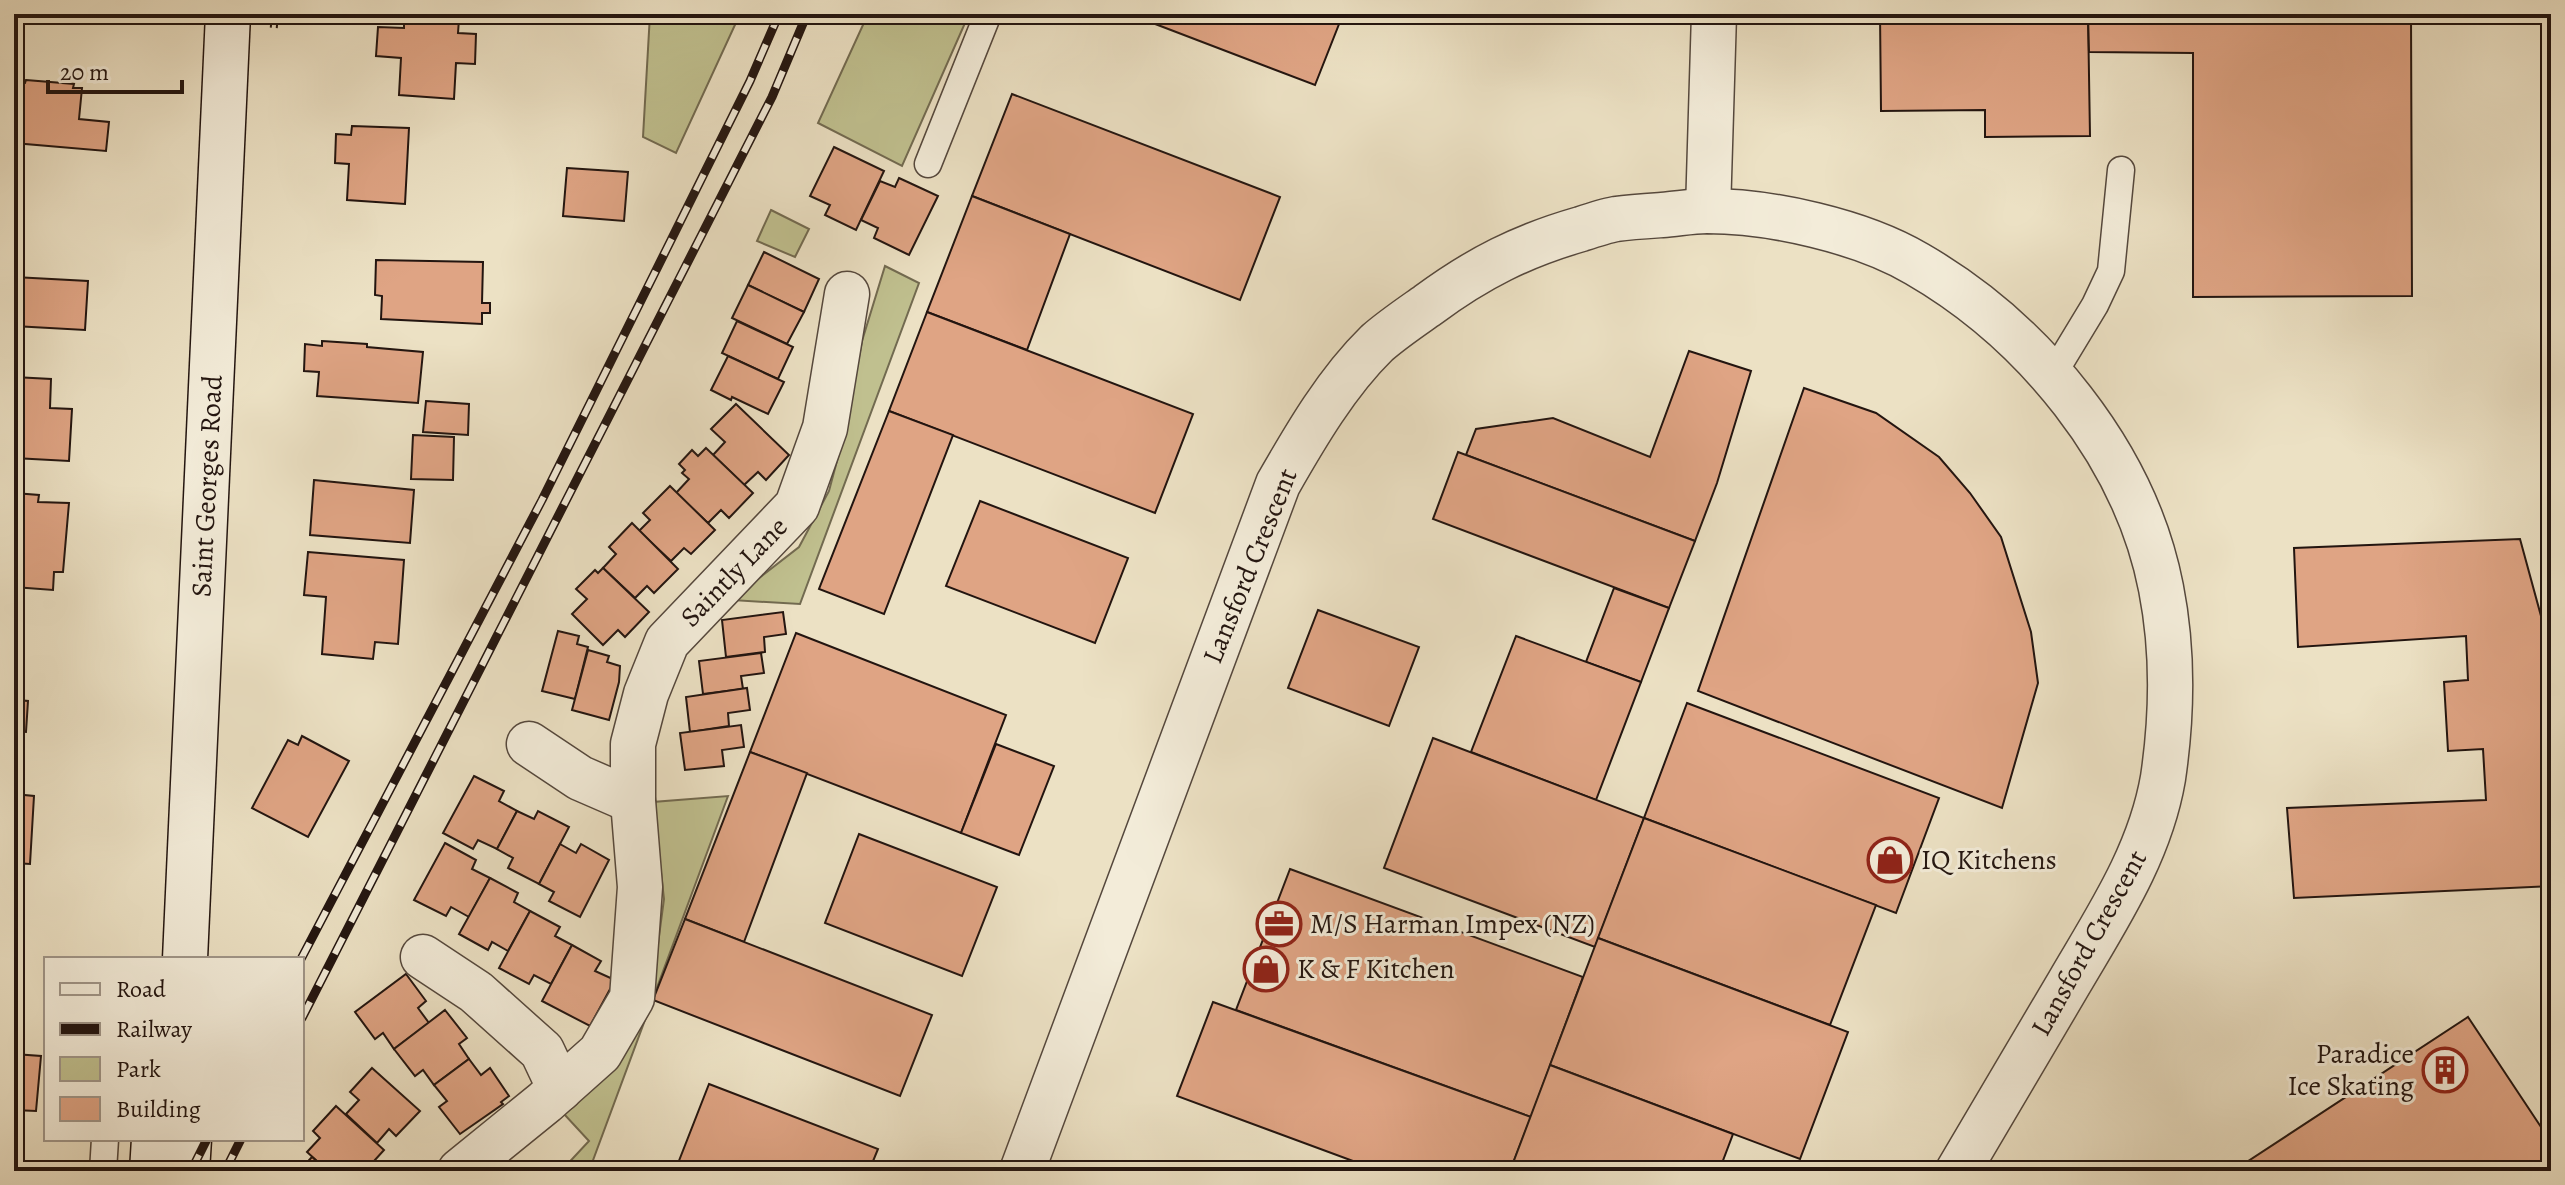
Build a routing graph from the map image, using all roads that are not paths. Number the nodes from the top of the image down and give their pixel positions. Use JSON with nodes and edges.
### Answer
{"nodes":[{"id":1,"x":228,"y":14,"type":"edge"},
{"id":2,"x":988,"y":14,"type":"edge"},
{"id":3,"x":1714,"y":14,"type":"edge"},
{"id":4,"x":928,"y":164,"type":"dead end"},
{"id":5,"x":2121,"y":170,"type":"dead end"},
{"id":6,"x":1708,"y":211,"type":"junction"},
{"id":7,"x":847,"y":294,"type":"dead end"},
{"id":8,"x":2052,"y":376,"type":"junction"},
{"id":9,"x":529,"y":744,"type":"dead end"},
{"id":10,"x":633,"y":801,"type":"junction"},
{"id":11,"x":185,"y":957,"type":"edge"},
{"id":12,"x":423,"y":957,"type":"dead end"},
{"id":13,"x":560,"y":1089,"type":"junction"},
{"id":14,"x":105,"y":1141,"type":"edge"},
{"id":15,"x":154,"y":1141,"type":"edge"},
{"id":16,"x":189,"y":1141,"type":"edge"},
{"id":17,"x":103,"y":1171,"type":"edge"},
{"id":18,"x":152,"y":1171,"type":"edge"},
{"id":19,"x":187,"y":1171,"type":"edge"},
{"id":20,"x":460,"y":1171,"type":"edge"},
{"id":21,"x":1022,"y":1171,"type":"edge"},
{"id":22,"x":1958,"y":1171,"type":"edge"}],
"edges":[{"from":1,"to":11,"type":"street","name":"Saint Georges Road"},
{"from":2,"to":4,"type":"lane"},
{"from":3,"to":6,"type":"street"},
{"from":5,"to":8,"type":"lane"},
{"from":6,"to":8,"type":"street","name":"Lansford Crescent"},
{"from":6,"to":21,"type":"street","name":"Lansford Crescent"},
{"from":7,"to":10,"type":"street","name":"Saintly Lane"},
{"from":8,"to":22,"type":"street","name":"Lansford Crescent"},
{"from":9,"to":10,"type":"street"},
{"from":10,"to":13,"type":"street","name":"Saintly Lane"},
{"from":12,"to":13,"type":"street"},
{"from":13,"to":20,"type":"street","name":"Saintly Lane"},
{"from":14,"to":17,"type":"lane"},
{"from":15,"to":18,"type":"street"},
{"from":16,"to":19,"type":"street"}]}
